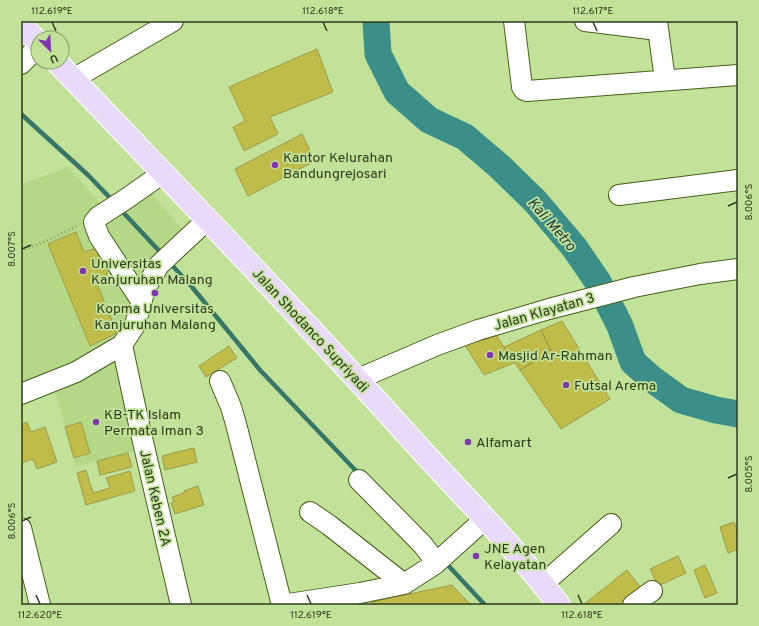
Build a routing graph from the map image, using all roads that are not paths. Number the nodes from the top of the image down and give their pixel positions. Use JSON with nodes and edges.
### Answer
{"nodes":[{"id":1,"x":173,"y":21,"type":"edge"},
{"id":2,"x":514,"y":21,"type":"edge"},
{"id":3,"x":585,"y":21,"type":"edge"},
{"id":4,"x":21,"y":25,"type":"edge"},
{"id":5,"x":657,"y":25,"type":"edge"},
{"id":6,"x":30,"y":34,"type":"edge"},
{"id":7,"x":30,"y":54,"type":"edge"},
{"id":8,"x":21,"y":64,"type":"edge"},
{"id":9,"x":65,"y":70,"type":"edge"},
{"id":10,"x":738,"y":76,"type":"edge"},
{"id":11,"x":73,"y":79,"type":"junction"},
{"id":12,"x":665,"y":80,"type":"junction"},
{"id":13,"x":163,"y":173,"type":"junction"},
{"id":14,"x":738,"y":180,"type":"edge"},
{"id":15,"x":619,"y":195,"type":"dead end"},
{"id":16,"x":207,"y":220,"type":"junction"},
{"id":17,"x":738,"y":269,"type":"edge"},
{"id":18,"x":142,"y":302,"type":"junction"},
{"id":19,"x":122,"y":345,"type":"junction"},
{"id":20,"x":358,"y":379,"type":"junction"},
{"id":21,"x":220,"y":381,"type":"dead end"},
{"id":22,"x":21,"y":394,"type":"edge"},
{"id":23,"x":359,"y":480,"type":"dead end"},
{"id":24,"x":310,"y":512,"type":"dead end"},
{"id":25,"x":485,"y":519,"type":"junction"},
{"id":26,"x":611,"y":524,"type":"dead end"},
{"id":27,"x":21,"y":528,"type":"edge"},
{"id":28,"x":441,"y":559,"type":"junction"},
{"id":29,"x":404,"y":584,"type":"junction"},
{"id":30,"x":543,"y":584,"type":"junction"},
{"id":31,"x":652,"y":591,"type":"dead end"},
{"id":32,"x":361,"y":599,"type":"edge"},
{"id":33,"x":40,"y":605,"type":"edge"},
{"id":34,"x":181,"y":605,"type":"edge"},
{"id":35,"x":282,"y":605,"type":"edge"},
{"id":36,"x":558,"y":605,"type":"edge"},
{"id":37,"x":633,"y":605,"type":"edge"}],
"edges":[{"from":1,"to":11,"type":"street"},
{"from":2,"to":12,"type":"street"},
{"from":3,"to":5,"type":"street"},
{"from":4,"to":6,"type":"main road"},
{"from":5,"to":12,"type":"street"},
{"from":7,"to":8,"type":"street"},
{"from":9,"to":11,"type":"main road","name":"Jalan Shodanco Supriyadi"},
{"from":10,"to":12,"type":"street"},
{"from":11,"to":13,"type":"main road","name":"Jalan Shodanco Supriyadi"},
{"from":13,"to":16,"type":"main road","name":"Jalan Shodanco Supriyadi"},
{"from":13,"to":18,"type":"street"},
{"from":14,"to":15,"type":"street"},
{"from":16,"to":18,"type":"street"},
{"from":16,"to":20,"type":"main road","name":"Jalan Shodanco Supriyadi"},
{"from":17,"to":20,"type":"street","name":"Jalan Klayatan 3"},
{"from":18,"to":19,"type":"street"},
{"from":19,"to":22,"type":"street"},
{"from":19,"to":34,"type":"street","name":"Jalan Keben 2A"},
{"from":20,"to":25,"type":"main road","name":"Jalan Shodanco Supriyadi"},
{"from":21,"to":35,"type":"street"},
{"from":23,"to":28,"type":"street"},
{"from":24,"to":29,"type":"street"},
{"from":25,"to":28,"type":"street"},
{"from":25,"to":30,"type":"main road","name":"Jalan Shodanco Supriyadi"},
{"from":26,"to":30,"type":"street"},
{"from":27,"to":33,"type":"street"},
{"from":28,"to":29,"type":"street"},
{"from":29,"to":32,"type":"street"},
{"from":30,"to":36,"type":"main road","name":"Jalan Shodanco Supriyadi"},
{"from":31,"to":37,"type":"street"},
{"from":32,"to":35,"type":"street"}]}
